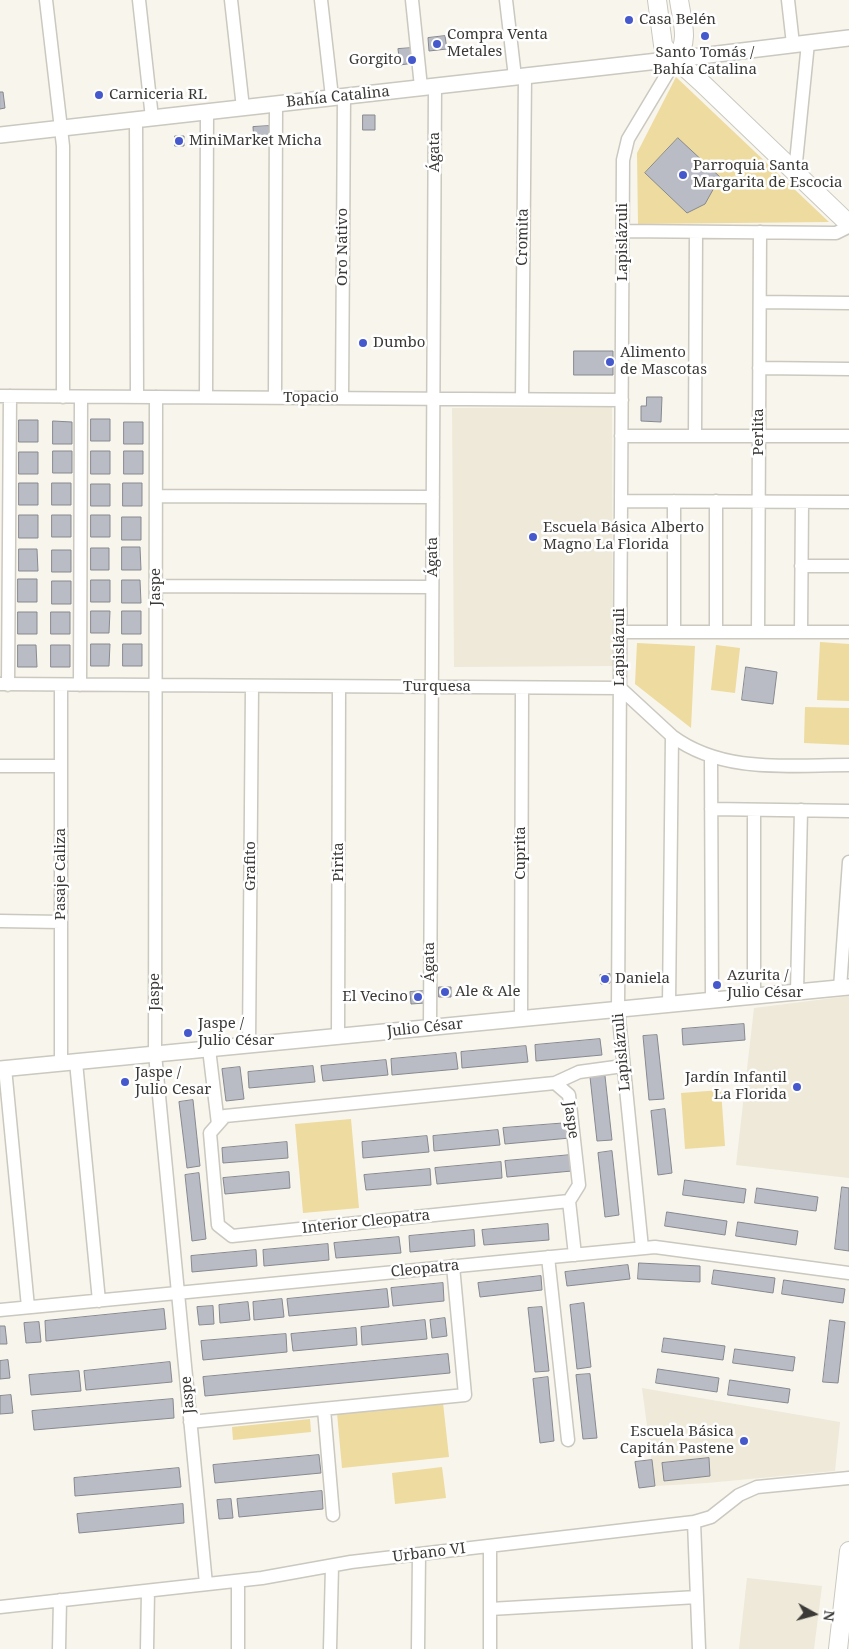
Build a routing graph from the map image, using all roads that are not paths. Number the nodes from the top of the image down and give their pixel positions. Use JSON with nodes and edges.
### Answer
{"nodes":[{"id":1,"x":46,"y":0,"type":"edge"},
{"id":2,"x":139,"y":0,"type":"edge"},
{"id":3,"x":231,"y":0,"type":"edge"},
{"id":4,"x":321,"y":0,"type":"edge"},
{"id":5,"x":412,"y":0,"type":"edge"},
{"id":6,"x":506,"y":0,"type":"edge"},
{"id":7,"x":657,"y":0,"type":"edge"},
{"id":8,"x":679,"y":0,"type":"edge"},
{"id":9,"x":788,"y":0,"type":"edge"},
{"id":10,"x":849,"y":38,"type":"edge"},
{"id":11,"x":800,"y":44,"type":"junction"},
{"id":12,"x":676,"y":59,"type":"junction"},
{"id":13,"x":520,"y":76,"type":"junction"},
{"id":14,"x":428,"y":86,"type":"junction"},
{"id":15,"x":338,"y":97,"type":"junction"},
{"id":16,"x":276,"y":104,"type":"junction"},
{"id":17,"x":244,"y":108,"type":"junction"},
{"id":18,"x":207,"y":111,"type":"junction"},
{"id":19,"x":152,"y":118,"type":"junction"},
{"id":20,"x":136,"y":120,"type":"junction"},
{"id":21,"x":61,"y":128,"type":"junction"},
{"id":22,"x":0,"y":135,"type":"edge"},
{"id":23,"x":794,"y":172,"type":"junction"},
{"id":24,"x":849,"y":222,"type":"edge"},
{"id":25,"x":622,"y":231,"type":"junction"},
{"id":26,"x":696,"y":232,"type":"junction"},
{"id":27,"x":760,"y":232,"type":"junction"},
{"id":28,"x":760,"y":302,"type":"junction"},
{"id":29,"x":849,"y":303,"type":"edge"},
{"id":30,"x":759,"y":368,"type":"junction"},
{"id":31,"x":849,"y":369,"type":"edge"},
{"id":32,"x":5,"y":396,"type":"edge"},
{"id":33,"x":63,"y":396,"type":"junction"},
{"id":34,"x":81,"y":397,"type":"junction"},
{"id":35,"x":136,"y":397,"type":"junction"},
{"id":36,"x":156,"y":397,"type":"junction"},
{"id":37,"x":206,"y":397,"type":"junction"},
{"id":38,"x":275,"y":398,"type":"junction"},
{"id":39,"x":342,"y":398,"type":"junction"},
{"id":40,"x":433,"y":398,"type":"junction"},
{"id":41,"x":522,"y":399,"type":"junction"},
{"id":42,"x":622,"y":400,"type":"junction"},
{"id":43,"x":622,"y":436,"type":"junction"},
{"id":44,"x":696,"y":436,"type":"junction"},
{"id":45,"x":759,"y":436,"type":"junction"},
{"id":46,"x":849,"y":436,"type":"edge"},
{"id":47,"x":156,"y":496,"type":"junction"},
{"id":48,"x":433,"y":497,"type":"junction"},
{"id":49,"x":621,"y":501,"type":"junction"},
{"id":50,"x":674,"y":501,"type":"junction"},
{"id":51,"x":716,"y":501,"type":"junction"},
{"id":52,"x":759,"y":501,"type":"junction"},
{"id":53,"x":802,"y":502,"type":"junction"},
{"id":54,"x":849,"y":502,"type":"edge"},
{"id":55,"x":801,"y":566,"type":"junction"},
{"id":56,"x":849,"y":566,"type":"edge"},
{"id":57,"x":156,"y":586,"type":"junction"},
{"id":58,"x":432,"y":587,"type":"junction"},
{"id":59,"x":620,"y":632,"type":"junction"},
{"id":60,"x":674,"y":632,"type":"junction"},
{"id":61,"x":716,"y":632,"type":"junction"},
{"id":62,"x":758,"y":632,"type":"junction"},
{"id":63,"x":801,"y":632,"type":"junction"},
{"id":64,"x":849,"y":632,"type":"edge"},
{"id":65,"x":4,"y":684,"type":"edge"},
{"id":66,"x":61,"y":685,"type":"junction"},
{"id":67,"x":80,"y":685,"type":"junction"},
{"id":68,"x":156,"y":686,"type":"junction"},
{"id":69,"x":252,"y":687,"type":"junction"},
{"id":70,"x":340,"y":687,"type":"junction"},
{"id":71,"x":432,"y":687,"type":"junction"},
{"id":72,"x":522,"y":688,"type":"junction"},
{"id":73,"x":620,"y":688,"type":"junction"},
{"id":74,"x":672,"y":736,"type":"junction"},
{"id":75,"x":711,"y":757,"type":"junction"},
{"id":76,"x":849,"y":765,"type":"edge"},
{"id":77,"x":0,"y":766,"type":"edge"},
{"id":78,"x":61,"y":766,"type":"junction"},
{"id":79,"x":711,"y":809,"type":"junction"},
{"id":80,"x":754,"y":810,"type":"junction"},
{"id":81,"x":801,"y":810,"type":"junction"},
{"id":82,"x":849,"y":811,"type":"edge"},
{"id":83,"x":849,"y":862,"type":"edge"},
{"id":84,"x":0,"y":921,"type":"edge"},
{"id":85,"x":61,"y":922,"type":"junction"},
{"id":86,"x":845,"y":987,"type":"edge"},
{"id":87,"x":797,"y":992,"type":"junction"},
{"id":88,"x":754,"y":996,"type":"junction"},
{"id":89,"x":712,"y":1000,"type":"junction"},
{"id":90,"x":669,"y":1004,"type":"junction"},
{"id":91,"x":618,"y":1009,"type":"junction"},
{"id":92,"x":521,"y":1019,"type":"junction"},
{"id":93,"x":430,"y":1028,"type":"junction"},
{"id":94,"x":338,"y":1036,"type":"junction"},
{"id":95,"x":249,"y":1045,"type":"junction"},
{"id":96,"x":209,"y":1049,"type":"junction"},
{"id":97,"x":155,"y":1054,"type":"junction"},
{"id":98,"x":69,"y":1062,"type":"junction"},
{"id":99,"x":623,"y":1066,"type":"junction"},
{"id":100,"x":3,"y":1069,"type":"edge"},
{"id":101,"x":555,"y":1083,"type":"junction"},
{"id":102,"x":218,"y":1124,"type":"junction"},
{"id":103,"x":569,"y":1201,"type":"junction"},
{"id":104,"x":642,"y":1248,"type":"junction"},
{"id":105,"x":575,"y":1255,"type":"junction"},
{"id":106,"x":548,"y":1257,"type":"junction"},
{"id":107,"x":454,"y":1266,"type":"junction"},
{"id":108,"x":849,"y":1273,"type":"edge"},
{"id":109,"x":178,"y":1293,"type":"junction"},
{"id":110,"x":99,"y":1300,"type":"junction"},
{"id":111,"x":28,"y":1307,"type":"junction"},
{"id":112,"x":0,"y":1310,"type":"edge"},
{"id":113,"x":324,"y":1409,"type":"junction"},
{"id":114,"x":190,"y":1422,"type":"junction"},
{"id":115,"x":568,"y":1440,"type":"dead end"},
{"id":116,"x":849,"y":1478,"type":"edge"},
{"id":117,"x":334,"y":1515,"type":"dead end"},
{"id":118,"x":694,"y":1522,"type":"junction"},
{"id":119,"x":490,"y":1546,"type":"junction"},
{"id":120,"x":849,"y":1551,"type":"edge"},
{"id":121,"x":420,"y":1554,"type":"junction"},
{"id":122,"x":332,"y":1566,"type":"junction"},
{"id":123,"x":238,"y":1581,"type":"junction"},
{"id":124,"x":206,"y":1584,"type":"junction"},
{"id":125,"x":847,"y":1590,"type":"edge"},
{"id":126,"x":148,"y":1591,"type":"junction"},
{"id":127,"x":697,"y":1597,"type":"junction"},
{"id":128,"x":60,"y":1600,"type":"junction"},
{"id":129,"x":0,"y":1607,"type":"edge"},
{"id":130,"x":490,"y":1608,"type":"junction"},
{"id":131,"x":60,"y":1649,"type":"edge"},
{"id":132,"x":147,"y":1649,"type":"edge"},
{"id":133,"x":238,"y":1649,"type":"edge"},
{"id":134,"x":330,"y":1649,"type":"edge"},
{"id":135,"x":418,"y":1649,"type":"edge"},
{"id":136,"x":490,"y":1649,"type":"edge"},
{"id":137,"x":698,"y":1649,"type":"edge"},
{"id":138,"x":838,"y":1649,"type":"edge"}],
"edges":[{"from":1,"to":21,"type":"street"},
{"from":2,"to":19,"type":"street"},
{"from":3,"to":17,"type":"street"},
{"from":4,"to":15,"type":"street","name":"Oro Nativo"},
{"from":5,"to":14,"type":"street","name":"Ágata"},
{"from":6,"to":13,"type":"street","name":"Cromita"},
{"from":7,"to":12,"type":"main road"},
{"from":8,"to":12,"type":"main road"},
{"from":9,"to":11,"type":"street"},
{"from":10,"to":11,"type":"street","name":"Bahía Catalina"},
{"from":11,"to":12,"type":"street","name":"Bahía Catalina"},
{"from":11,"to":23,"type":"street"},
{"from":12,"to":13,"type":"street","name":"Bahía Catalina"},
{"from":12,"to":23,"type":"main road"},
{"from":12,"to":25,"type":"street","name":"Lapislázuli"},
{"from":13,"to":14,"type":"street","name":"Bahía Catalina"},
{"from":13,"to":41,"type":"street","name":"Cromita"},
{"from":14,"to":15,"type":"street","name":"Bahía Catalina"},
{"from":14,"to":40,"type":"street","name":"Ágata"},
{"from":15,"to":16,"type":"street","name":"Bahía Catalina"},
{"from":15,"to":39,"type":"street","name":"Oro Nativo"},
{"from":16,"to":17,"type":"street","name":"Bahía Catalina"},
{"from":16,"to":38,"type":"street"},
{"from":17,"to":18,"type":"street","name":"Bahía Catalina"},
{"from":18,"to":19,"type":"street","name":"Bahía Catalina"},
{"from":18,"to":37,"type":"street"},
{"from":19,"to":20,"type":"street","name":"Bahía Catalina"},
{"from":20,"to":21,"type":"street","name":"Bahía Catalina"},
{"from":20,"to":35,"type":"street"},
{"from":21,"to":22,"type":"street","name":"Bahía Catalina"},
{"from":21,"to":33,"type":"street"},
{"from":23,"to":24,"type":"main road"},
{"from":24,"to":27,"type":"street"},
{"from":25,"to":26,"type":"street"},
{"from":25,"to":42,"type":"street","name":"Lapislázuli"},
{"from":26,"to":27,"type":"street"},
{"from":26,"to":44,"type":"street"},
{"from":27,"to":28,"type":"street","name":"Perlita"},
{"from":28,"to":29,"type":"street"},
{"from":28,"to":30,"type":"street","name":"Perlita"},
{"from":30,"to":31,"type":"street"},
{"from":30,"to":45,"type":"street","name":"Perlita"},
{"from":32,"to":33,"type":"street","name":"Topacio"},
{"from":32,"to":65,"type":"street"},
{"from":33,"to":34,"type":"street","name":"Topacio"},
{"from":34,"to":35,"type":"street","name":"Topacio"},
{"from":34,"to":67,"type":"street"},
{"from":35,"to":36,"type":"street","name":"Topacio"},
{"from":36,"to":37,"type":"street","name":"Topacio"},
{"from":36,"to":47,"type":"street","name":"Jaspe"},
{"from":37,"to":38,"type":"street","name":"Topacio"},
{"from":38,"to":39,"type":"street","name":"Topacio"},
{"from":39,"to":40,"type":"street","name":"Topacio"},
{"from":40,"to":41,"type":"street","name":"Topacio"},
{"from":40,"to":48,"type":"street","name":"Ágata"},
{"from":41,"to":42,"type":"street","name":"Topacio"},
{"from":42,"to":43,"type":"street","name":"Lapislázuli"},
{"from":43,"to":44,"type":"street"},
{"from":43,"to":49,"type":"street","name":"Lapislázuli"},
{"from":44,"to":45,"type":"street"},
{"from":45,"to":46,"type":"street"},
{"from":45,"to":52,"type":"street","name":"Perlita"},
{"from":47,"to":48,"type":"street"},
{"from":47,"to":57,"type":"street","name":"Jaspe"},
{"from":48,"to":58,"type":"street","name":"Ágata"},
{"from":49,"to":50,"type":"street"},
{"from":49,"to":59,"type":"street","name":"Lapislázuli"},
{"from":50,"to":51,"type":"street"},
{"from":50,"to":60,"type":"street"},
{"from":51,"to":52,"type":"street"},
{"from":51,"to":61,"type":"street"},
{"from":52,"to":53,"type":"street"},
{"from":52,"to":62,"type":"street","name":"Perlita"},
{"from":53,"to":54,"type":"street"},
{"from":53,"to":55,"type":"street"},
{"from":55,"to":56,"type":"street"},
{"from":55,"to":63,"type":"street"},
{"from":57,"to":58,"type":"street"},
{"from":57,"to":68,"type":"street","name":"Jaspe"},
{"from":58,"to":71,"type":"street","name":"Ágata"},
{"from":59,"to":60,"type":"street"},
{"from":59,"to":73,"type":"street","name":"Lapislázuli"},
{"from":60,"to":61,"type":"street"},
{"from":61,"to":62,"type":"street"},
{"from":62,"to":63,"type":"street"},
{"from":63,"to":64,"type":"street"},
{"from":65,"to":66,"type":"street","name":"Turquesa"},
{"from":66,"to":67,"type":"street","name":"Turquesa"},
{"from":66,"to":78,"type":"street","name":"Pasaje Caliza"},
{"from":67,"to":68,"type":"street","name":"Turquesa"},
{"from":68,"to":69,"type":"street","name":"Turquesa"},
{"from":68,"to":97,"type":"street","name":"Jaspe"},
{"from":69,"to":70,"type":"street","name":"Turquesa"},
{"from":69,"to":95,"type":"street","name":"Grafito"},
{"from":70,"to":71,"type":"street","name":"Turquesa"},
{"from":70,"to":94,"type":"street","name":"Pirita"},
{"from":71,"to":72,"type":"street","name":"Turquesa"},
{"from":71,"to":93,"type":"street","name":"Ágata"},
{"from":72,"to":73,"type":"street","name":"Turquesa"},
{"from":72,"to":92,"type":"street","name":"Cuprita"},
{"from":73,"to":74,"type":"street"},
{"from":73,"to":91,"type":"street","name":"Lapislázuli"},
{"from":74,"to":75,"type":"street"},
{"from":74,"to":90,"type":"street"},
{"from":75,"to":76,"type":"street"},
{"from":75,"to":79,"type":"street"},
{"from":77,"to":78,"type":"street"},
{"from":78,"to":85,"type":"street","name":"Pasaje Caliza"},
{"from":79,"to":80,"type":"street"},
{"from":79,"to":89,"type":"street"},
{"from":80,"to":81,"type":"street"},
{"from":80,"to":88,"type":"street"},
{"from":81,"to":82,"type":"street"},
{"from":81,"to":87,"type":"street"},
{"from":83,"to":86,"type":"street"},
{"from":84,"to":85,"type":"street"},
{"from":85,"to":98,"type":"street","name":"Pasaje Caliza"},
{"from":86,"to":87,"type":"street","name":"Julio César"},
{"from":87,"to":88,"type":"street","name":"Julio César"},
{"from":88,"to":89,"type":"street","name":"Julio César"},
{"from":89,"to":90,"type":"street","name":"Julio César"},
{"from":90,"to":91,"type":"street","name":"Julio César"},
{"from":91,"to":92,"type":"street","name":"Julio César"},
{"from":91,"to":99,"type":"street","name":"Lapislázuli"},
{"from":92,"to":93,"type":"street","name":"Julio César"},
{"from":93,"to":94,"type":"street","name":"Julio César"},
{"from":94,"to":95,"type":"street","name":"Julio César"},
{"from":95,"to":96,"type":"street","name":"Julio César"},
{"from":96,"to":97,"type":"street","name":"Julio César"},
{"from":96,"to":102,"type":"street"},
{"from":97,"to":98,"type":"street","name":"Julio César"},
{"from":97,"to":109,"type":"street","name":"Jaspe"},
{"from":98,"to":100,"type":"street","name":"Julio César"},
{"from":98,"to":110,"type":"street","name":"Pasaje Caliza"},
{"from":99,"to":101,"type":"street"},
{"from":99,"to":104,"type":"street","name":"Lapislázuli"},
{"from":100,"to":111,"type":"street"},
{"from":101,"to":102,"type":"street","name":"Jaspe"},
{"from":101,"to":103,"type":"street","name":"Jaspe"},
{"from":102,"to":103,"type":"street","name":"Interior Cleopatra"},
{"from":103,"to":105,"type":"street"},
{"from":104,"to":105,"type":"street","name":"Cleopatra"},
{"from":104,"to":108,"type":"street","name":"Cleopatra"},
{"from":105,"to":106,"type":"street","name":"Cleopatra"},
{"from":106,"to":107,"type":"street","name":"Cleopatra"},
{"from":106,"to":115,"type":"street"},
{"from":107,"to":109,"type":"street","name":"Cleopatra"},
{"from":107,"to":113,"type":"street"},
{"from":109,"to":110,"type":"street","name":"Cleopatra"},
{"from":109,"to":114,"type":"street","name":"Jaspe"},
{"from":110,"to":111,"type":"street","name":"Cleopatra"},
{"from":111,"to":112,"type":"street","name":"Cleopatra"},
{"from":113,"to":114,"type":"street"},
{"from":113,"to":117,"type":"street"},
{"from":114,"to":124,"type":"street","name":"Jaspe"},
{"from":116,"to":118,"type":"street","name":"Urbano VI"},
{"from":118,"to":119,"type":"street","name":"Urbano VI"},
{"from":118,"to":127,"type":"street"},
{"from":119,"to":121,"type":"street","name":"Urbano VI"},
{"from":119,"to":130,"type":"street"},
{"from":120,"to":125,"type":"main road"},
{"from":121,"to":122,"type":"street","name":"Urbano VI"},
{"from":121,"to":135,"type":"street"},
{"from":122,"to":123,"type":"street","name":"Urbano VI"},
{"from":122,"to":134,"type":"street"},
{"from":123,"to":124,"type":"street","name":"Urbano VI"},
{"from":123,"to":133,"type":"street"},
{"from":124,"to":126,"type":"street","name":"Urbano VI"},
{"from":125,"to":138,"type":"main road"},
{"from":126,"to":128,"type":"street","name":"Urbano VI"},
{"from":126,"to":132,"type":"street"},
{"from":127,"to":130,"type":"street"},
{"from":127,"to":137,"type":"street"},
{"from":128,"to":129,"type":"street","name":"Urbano VI"},
{"from":128,"to":131,"type":"street"},
{"from":130,"to":136,"type":"street"}]}
